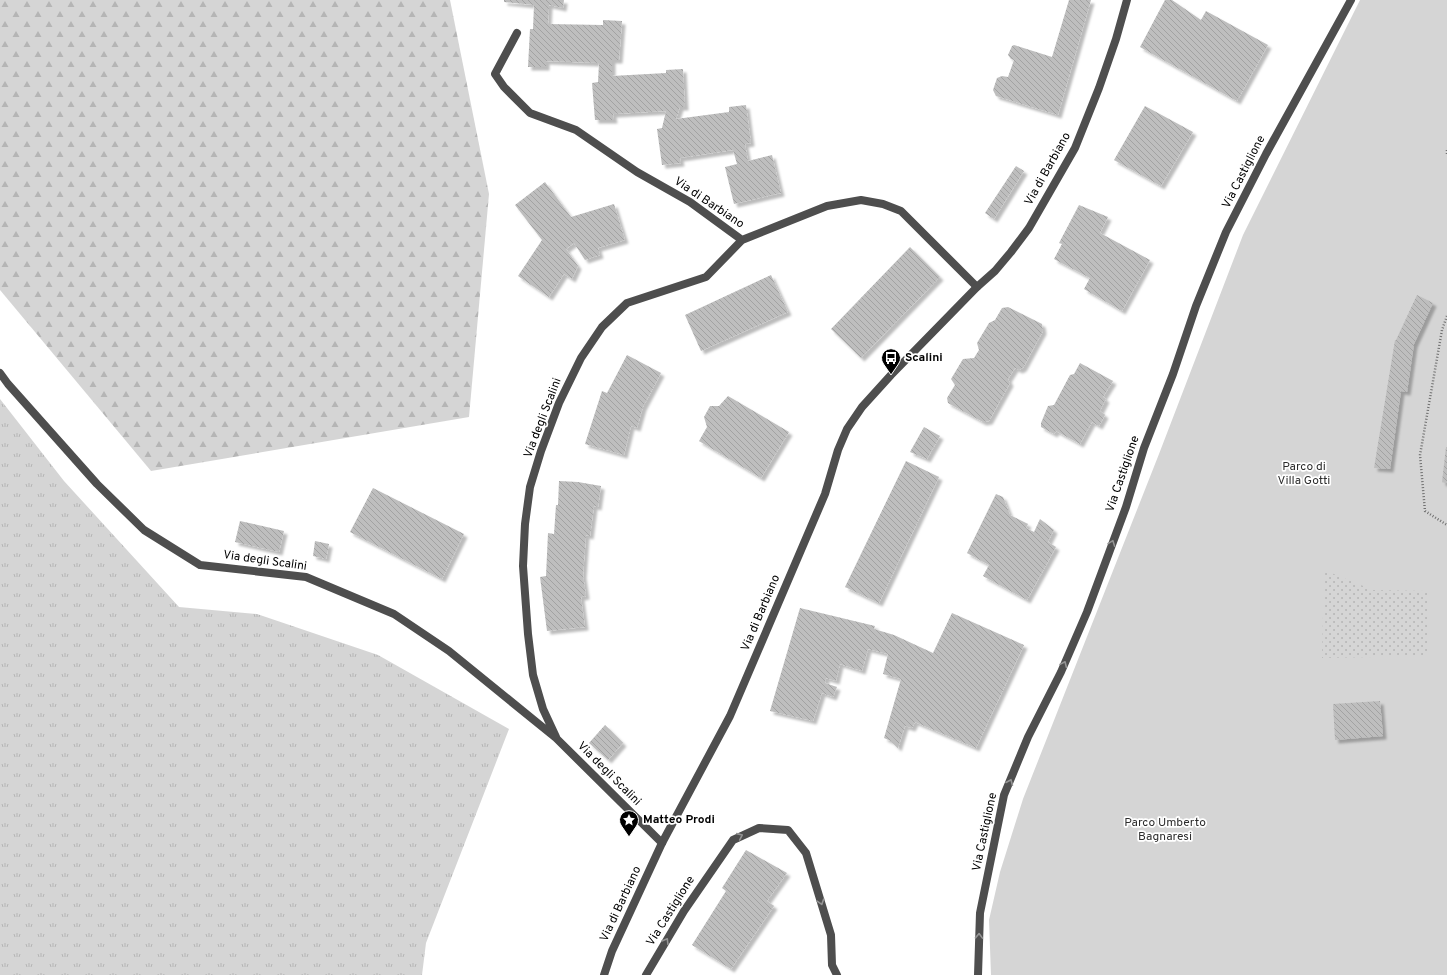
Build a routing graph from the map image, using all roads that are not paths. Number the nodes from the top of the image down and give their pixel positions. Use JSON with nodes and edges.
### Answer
{"nodes":[{"id":1,"x":1127,"y":0,"type":"edge"},
{"id":2,"x":1351,"y":0,"type":"edge"},
{"id":3,"x":517,"y":33,"type":"dead end"},
{"id":4,"x":742,"y":240,"type":"junction"},
{"id":5,"x":977,"y":287,"type":"junction"},
{"id":6,"x":0,"y":374,"type":"edge"},
{"id":7,"x":556,"y":738,"type":"junction"},
{"id":8,"x":662,"y":843,"type":"junction"},
{"id":9,"x":604,"y":975,"type":"edge"},
{"id":10,"x":646,"y":975,"type":"edge"},
{"id":11,"x":837,"y":975,"type":"edge"},
{"id":12,"x":978,"y":975,"type":"edge"}],
"edges":[{"from":1,"to":5,"type":"street","name":"Via di Barbiano"},
{"from":12,"to":2,"type":"street","name":"Via Castiglione","one_way":true},
{"from":3,"to":4,"type":"street","name":"Via di Barbiano"},
{"from":4,"to":5,"type":"street","name":"Via di Barbiano"},
{"from":4,"to":7,"type":"street","name":"Via degli Scalini"},
{"from":5,"to":8,"type":"street","name":"Via di Barbiano"},
{"from":6,"to":7,"type":"street","name":"Via degli Scalini"},
{"from":7,"to":8,"type":"street","name":"Via degli Scalini"},
{"from":8,"to":9,"type":"street","name":"Via di Barbiano"},
{"from":10,"to":11,"type":"street","name":"Via Castiglione","one_way":true}]}
